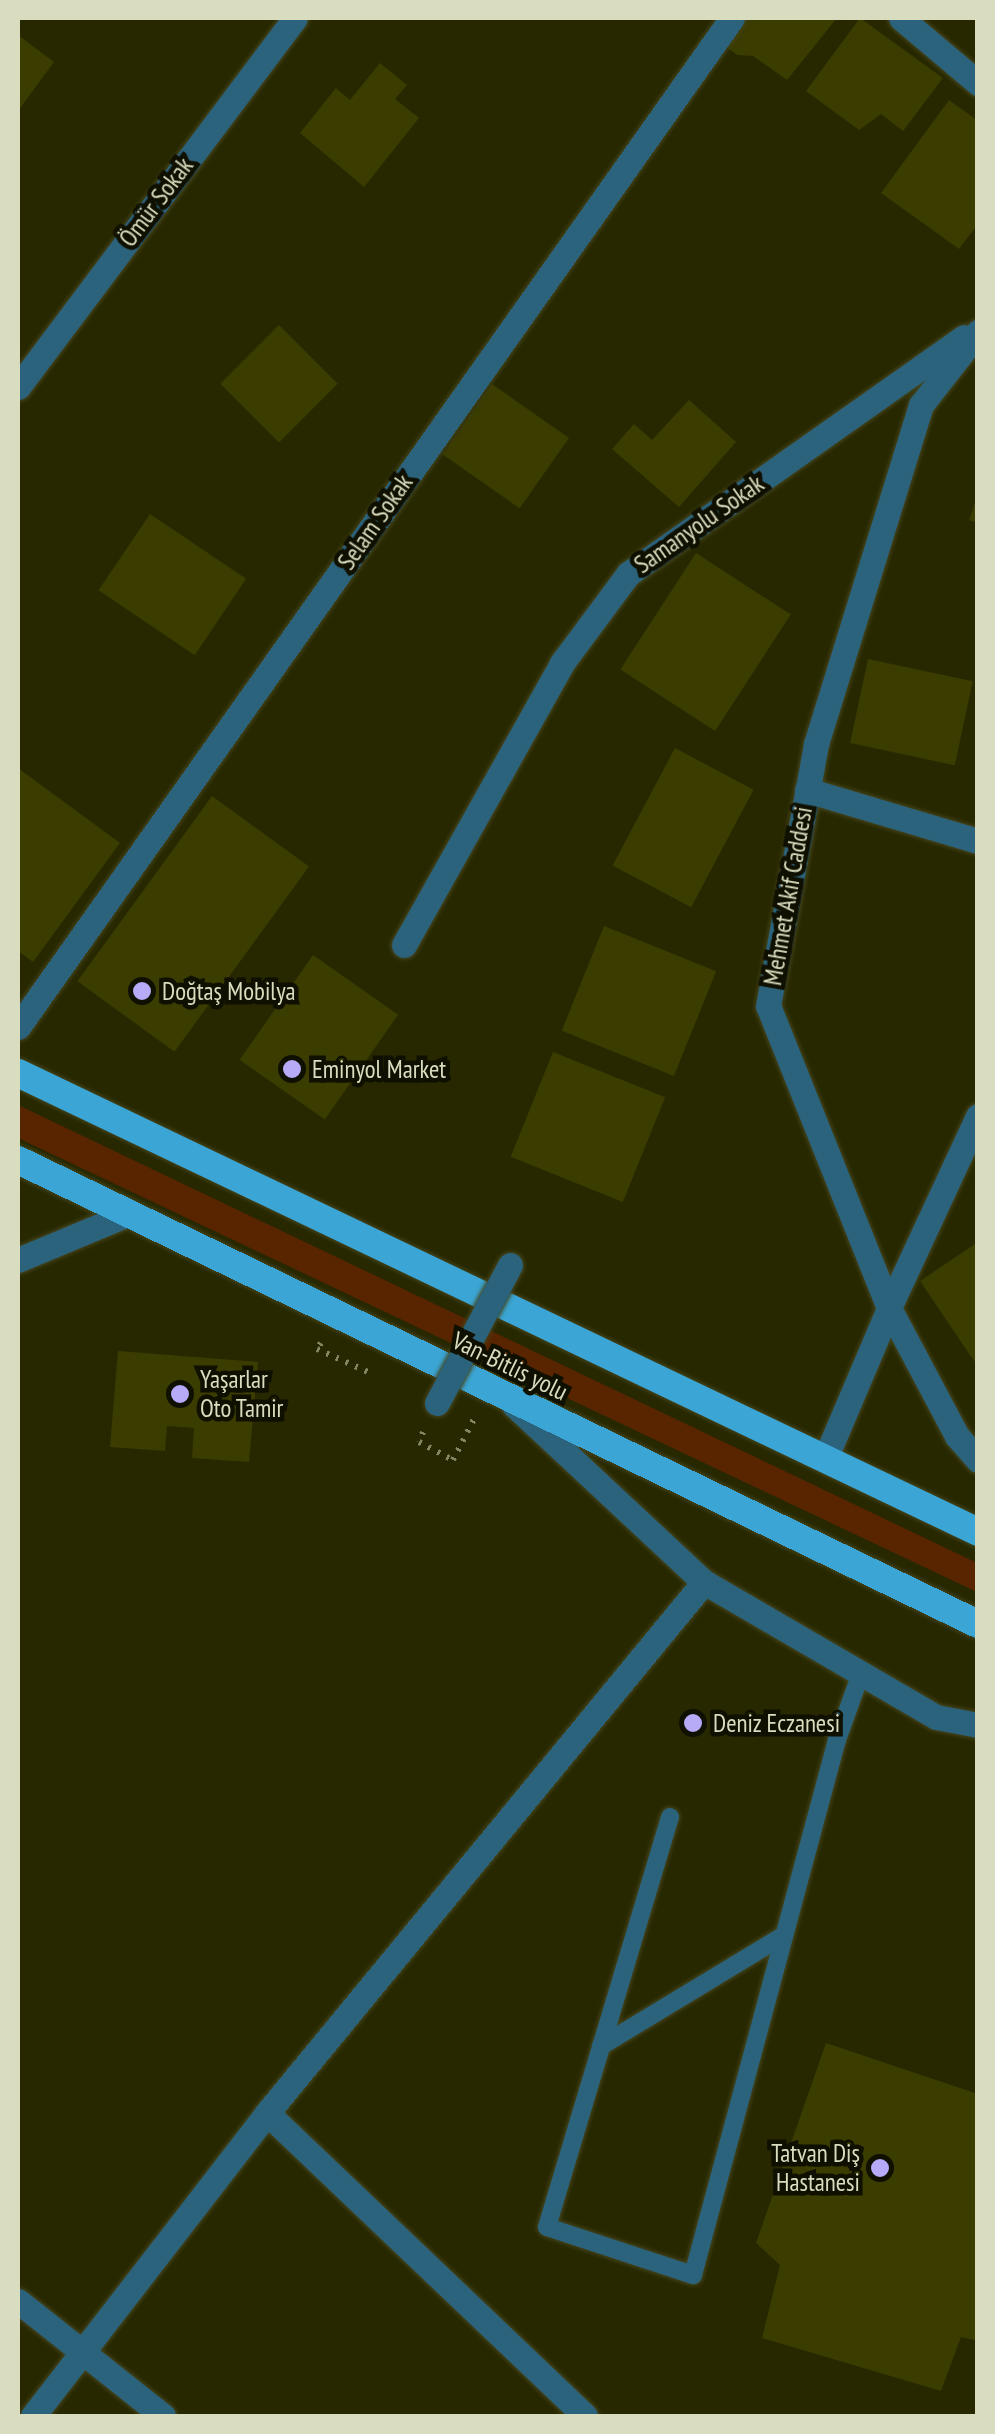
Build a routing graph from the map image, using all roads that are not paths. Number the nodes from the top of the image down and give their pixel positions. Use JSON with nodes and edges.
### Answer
{"nodes":[{"id":1,"x":294,"y":18,"type":"edge"},
{"id":2,"x":732,"y":18,"type":"edge"},
{"id":3,"x":901,"y":18,"type":"edge"},
{"id":4,"x":978,"y":83,"type":"edge"},
{"id":5,"x":978,"y":330,"type":"edge"},
{"id":6,"x":18,"y":387,"type":"edge"},
{"id":7,"x":807,"y":790,"type":"junction"},
{"id":8,"x":978,"y":841,"type":"edge"},
{"id":9,"x":404,"y":945,"type":"dead end"},
{"id":10,"x":18,"y":1027,"type":"edge"},
{"id":11,"x":18,"y":1073,"type":"edge"},
{"id":12,"x":978,"y":1116,"type":"edge"},
{"id":13,"x":18,"y":1160,"type":"edge"},
{"id":14,"x":128,"y":1214,"type":"junction"},
{"id":15,"x":18,"y":1260,"type":"edge"},
{"id":16,"x":510,"y":1265,"type":"dead end"},
{"id":17,"x":889,"y":1308,"type":"junction"},
{"id":18,"x":499,"y":1394,"type":"junction"},
{"id":19,"x":437,"y":1403,"type":"dead end"},
{"id":20,"x":825,"y":1460,"type":"junction"},
{"id":21,"x":978,"y":1460,"type":"edge"},
{"id":22,"x":978,"y":1532,"type":"edge"},
{"id":23,"x":704,"y":1582,"type":"junction"},
{"id":24,"x":978,"y":1624,"type":"edge"},
{"id":25,"x":861,"y":1673,"type":"junction"},
{"id":26,"x":978,"y":1725,"type":"edge"},
{"id":27,"x":670,"y":1817,"type":"dead end"},
{"id":28,"x":784,"y":1934,"type":"junction"},
{"id":29,"x":601,"y":2046,"type":"junction"},
{"id":30,"x":267,"y":2114,"type":"junction"},
{"id":31,"x":18,"y":2301,"type":"edge"},
{"id":32,"x":82,"y":2351,"type":"junction"},
{"id":33,"x":33,"y":2416,"type":"edge"},
{"id":34,"x":164,"y":2416,"type":"edge"},
{"id":35,"x":586,"y":2416,"type":"edge"}],
"edges":[{"from":1,"to":6,"type":"street","name":"Ömür Sokak"},
{"from":2,"to":10,"type":"street","name":"Selam Sokak"},
{"from":3,"to":4,"type":"street"},
{"from":5,"to":7,"type":"street","name":"Mehmet Akif Caddesi"},
{"from":5,"to":9,"type":"street","name":"Samanyolu Sokak"},
{"from":7,"to":8,"type":"street"},
{"from":7,"to":17,"type":"street","name":"Mehmet Akif Caddesi"},
{"from":11,"to":20,"type":"highway","name":"Van-Bitlis yolu"},
{"from":12,"to":17,"type":"street"},
{"from":13,"to":14,"type":"highway","name":"Van-Bitlis yolu"},
{"from":14,"to":15,"type":"street"},
{"from":14,"to":18,"type":"highway","name":"Van-Bitlis yolu"},
{"from":16,"to":19,"type":"street","bridge":true},
{"from":17,"to":20,"type":"street"},
{"from":17,"to":21,"type":"street","name":"Mehmet Akif Caddesi"},
{"from":18,"to":23,"type":"street"},
{"from":18,"to":24,"type":"highway","name":"Van-Bitlis yolu"},
{"from":20,"to":22,"type":"highway","name":"Van-Bitlis yolu"},
{"from":23,"to":25,"type":"street"},
{"from":23,"to":30,"type":"street"},
{"from":25,"to":26,"type":"street"},
{"from":25,"to":28,"type":"lane"},
{"from":27,"to":29,"type":"lane"},
{"from":28,"to":29,"type":"lane"},
{"from":28,"to":29,"type":"lane"},
{"from":30,"to":32,"type":"street"},
{"from":30,"to":35,"type":"street"},
{"from":31,"to":32,"type":"street"},
{"from":32,"to":33,"type":"street"},
{"from":32,"to":34,"type":"street"}]}
